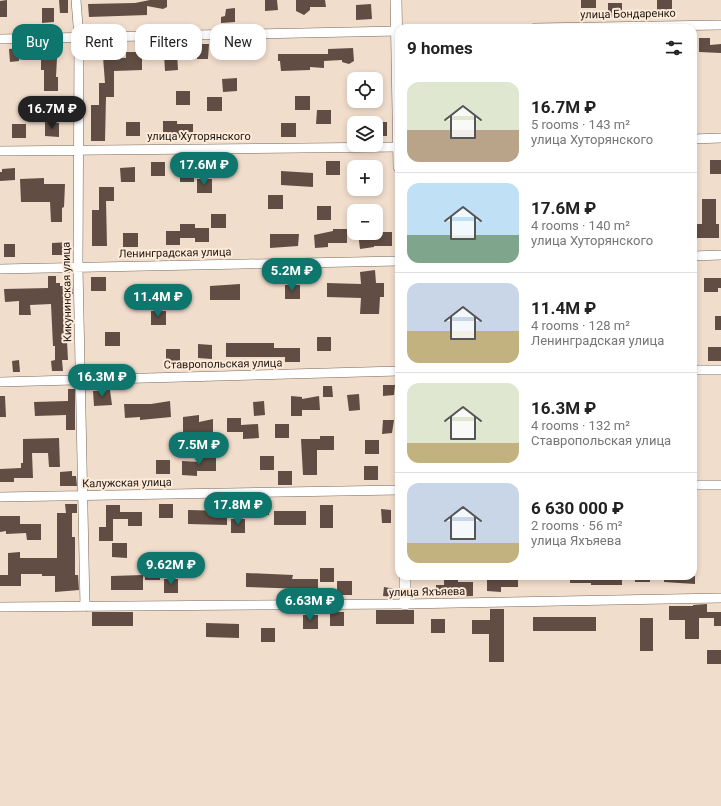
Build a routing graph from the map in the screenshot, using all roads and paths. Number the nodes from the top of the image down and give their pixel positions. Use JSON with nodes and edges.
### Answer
{"nodes":[{"id":1,"x":76,"y":0,"type":"edge"},
{"id":2,"x":396,"y":0,"type":"edge"},
{"id":3,"x":78,"y":24,"type":"edge"},
{"id":4,"x":398,"y":24,"type":"edge"},
{"id":5,"x":721,"y":24,"type":"edge"},
{"id":6,"x":697,"y":25,"type":"edge"},
{"id":7,"x":395,"y":31,"type":"edge"},
{"id":8,"x":127,"y":37,"type":"edge"},
{"id":9,"x":71,"y":38,"type":"edge"},
{"id":10,"x":0,"y":39,"type":"edge"},
{"id":11,"x":79,"y":60,"type":"edge"},
{"id":12,"x":721,"y":138,"type":"edge"},
{"id":13,"x":697,"y":139,"type":"edge"},
{"id":14,"x":395,"y":147,"type":"edge"},
{"id":15,"x":77,"y":149,"type":"junction"},
{"id":16,"x":0,"y":151,"type":"edge"},
{"id":17,"x":721,"y":255,"type":"edge"},
{"id":18,"x":697,"y":256,"type":"edge"},
{"id":19,"x":395,"y":261,"type":"edge"},
{"id":20,"x":78,"y":267,"type":"junction"},
{"id":21,"x":0,"y":269,"type":"edge"},
{"id":22,"x":697,"y":370,"type":"edge"},
{"id":23,"x":721,"y":370,"type":"edge"},
{"id":24,"x":395,"y":371,"type":"edge"},
{"id":25,"x":81,"y":380,"type":"junction"},
{"id":26,"x":0,"y":382,"type":"edge"},
{"id":27,"x":721,"y":484,"type":"edge"},
{"id":28,"x":697,"y":485,"type":"edge"},
{"id":29,"x":395,"y":490,"type":"edge"},
{"id":30,"x":84,"y":496,"type":"junction"},
{"id":31,"x":0,"y":497,"type":"edge"},
{"id":32,"x":405,"y":580,"type":"edge"},
{"id":33,"x":721,"y":598,"type":"edge"},
{"id":34,"x":405,"y":604,"type":"junction"},
{"id":35,"x":0,"y":607,"type":"edge"},
{"id":36,"x":85,"y":607,"type":"junction"}],
"edges":[{"from":1,"to":3,"type":"street","name":"Кикунинская улица"},
{"from":2,"to":4,"type":"street"},
{"from":5,"to":6,"type":"street","name":"улица Бондаренко"},
{"from":7,"to":8,"type":"street"},
{"from":9,"to":10,"type":"street"},
{"from":11,"to":15,"type":"street","name":"Кикунинская улица"},
{"from":12,"to":13,"type":"street"},
{"from":14,"to":15,"type":"street","name":"улица Хуторянского"},
{"from":15,"to":16,"type":"street","name":"улица Хуторянского"},
{"from":15,"to":20,"type":"street","name":"Кикунинская улица"},
{"from":17,"to":18,"type":"street"},
{"from":19,"to":20,"type":"street","name":"Ленинградская улица"},
{"from":20,"to":21,"type":"street","name":"Ленинградская улица"},
{"from":20,"to":25,"type":"street","name":"Кикунинская улица"},
{"from":22,"to":23,"type":"street"},
{"from":24,"to":25,"type":"street","name":"Ставропольская улица"},
{"from":25,"to":26,"type":"street","name":"Ставропольская улица"},
{"from":25,"to":30,"type":"street","name":"Кикунинская улица"},
{"from":27,"to":28,"type":"street"},
{"from":29,"to":30,"type":"street","name":"Калужская улица"},
{"from":30,"to":31,"type":"street","name":"Калужская улица"},
{"from":30,"to":36,"type":"street","name":"Кикунинская улица"},
{"from":32,"to":34,"type":"street"},
{"from":33,"to":34,"type":"street","name":"улица Яхъяева"},
{"from":34,"to":36,"type":"street","name":"улица Яхъяева"},
{"from":35,"to":36,"type":"street","name":"улица Яхъяева"}]}
